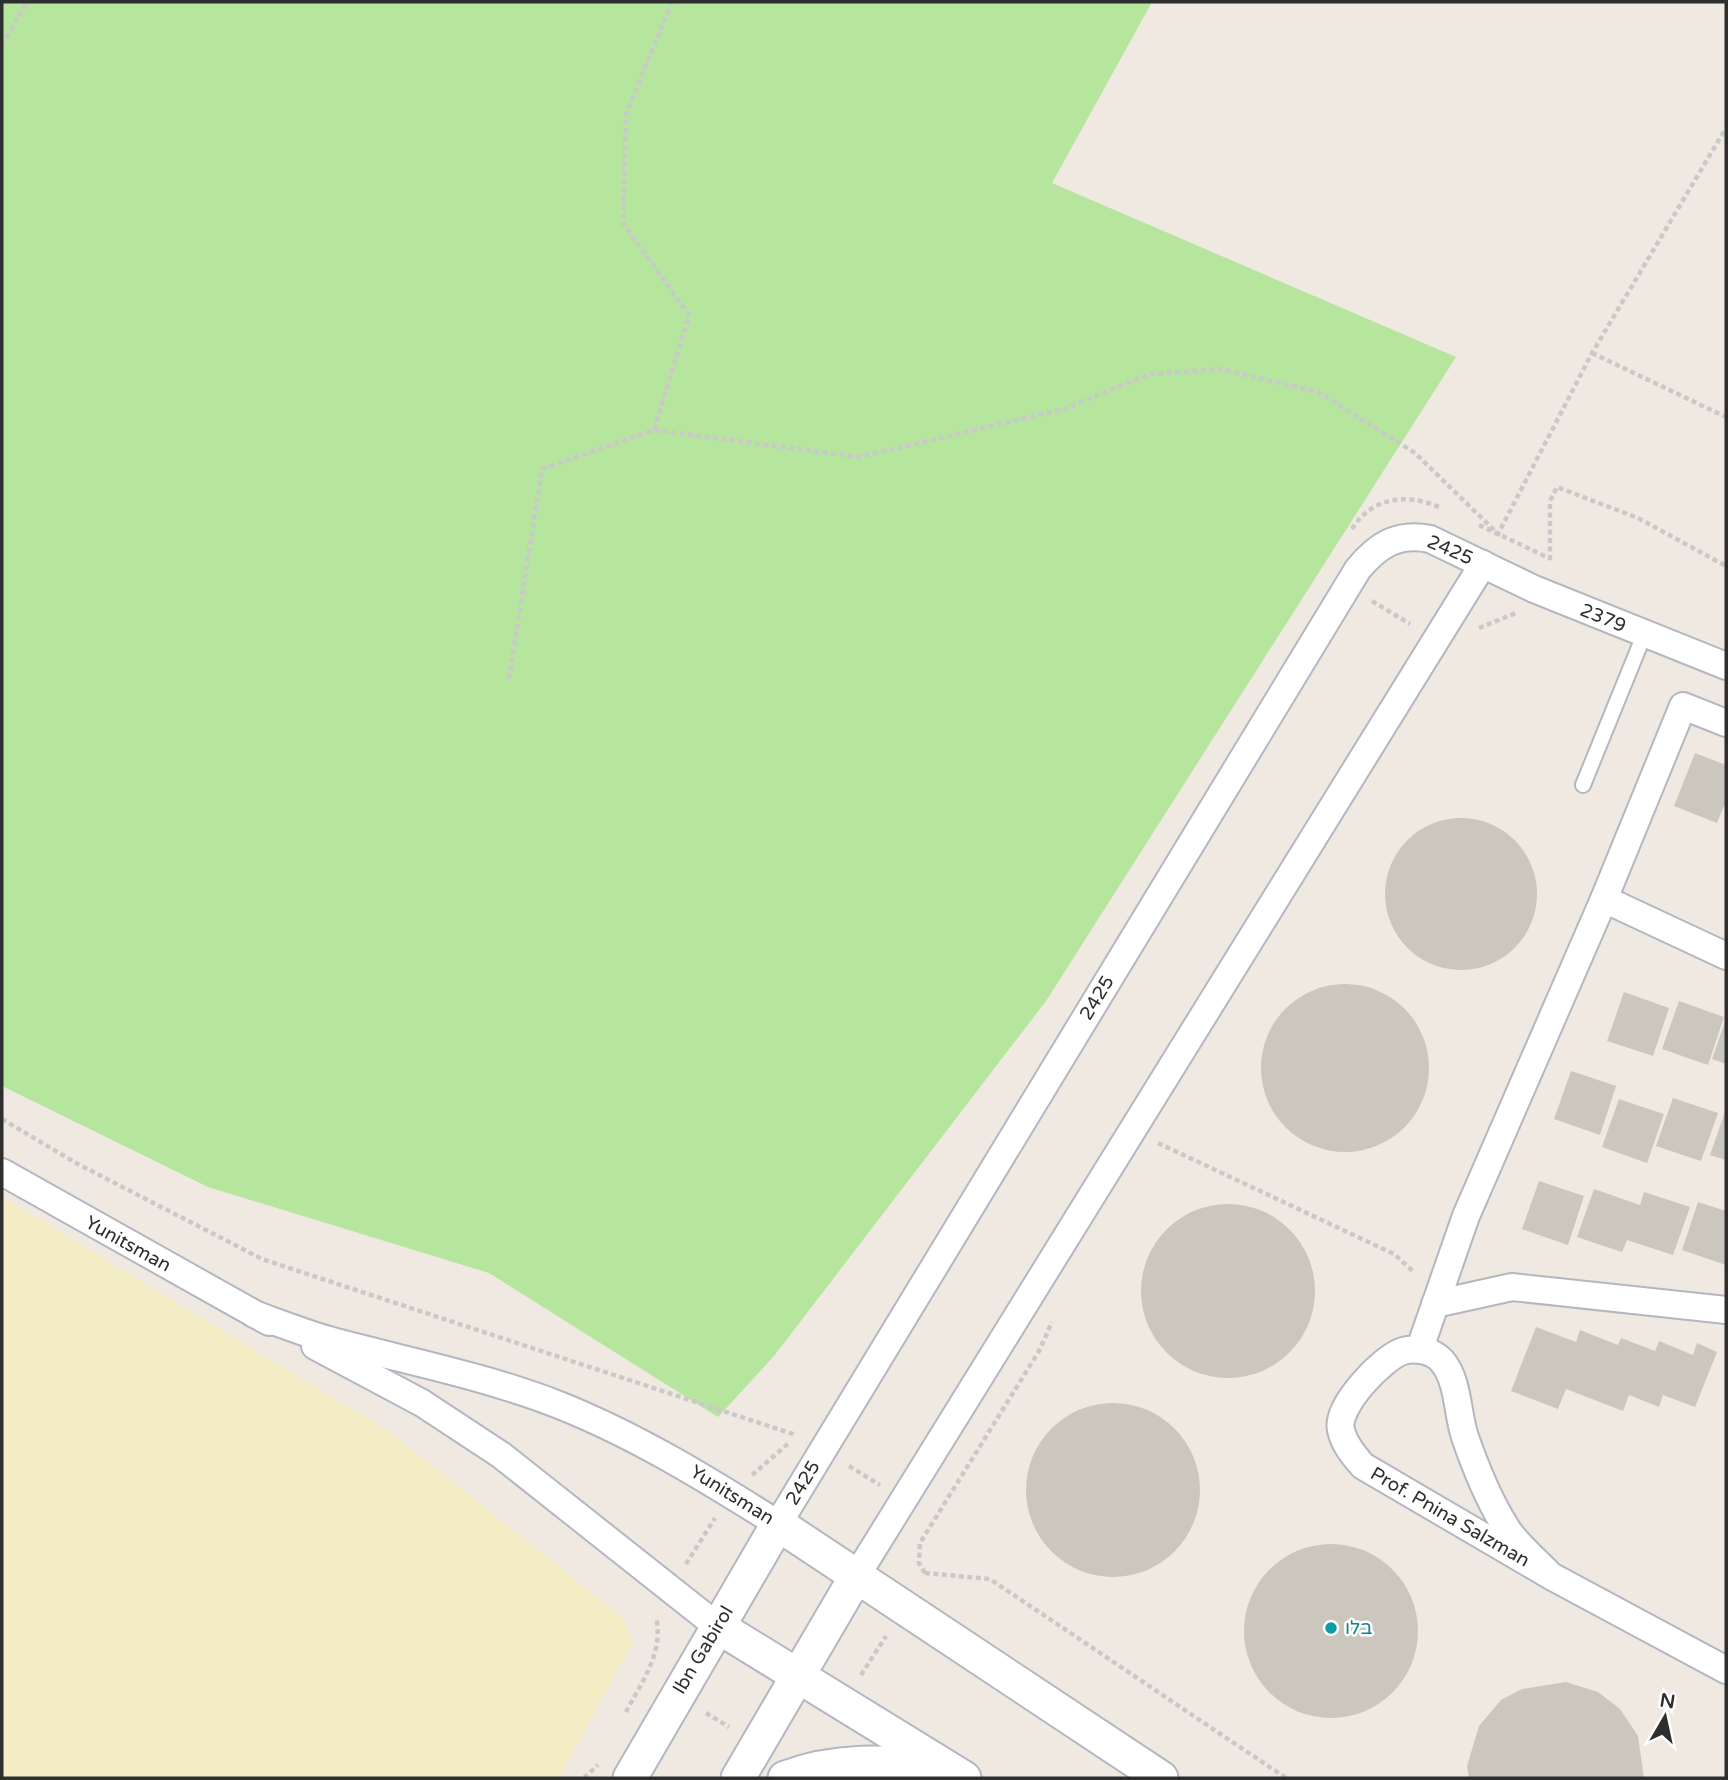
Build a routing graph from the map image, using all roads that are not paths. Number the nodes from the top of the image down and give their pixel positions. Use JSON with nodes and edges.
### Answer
{"nodes":[{"id":1,"x":1483,"y":564,"type":"junction"},
{"id":2,"x":1644,"y":635,"type":"junction"},
{"id":3,"x":1726,"y":666,"type":"edge"},
{"id":4,"x":1726,"y":723,"type":"edge"},
{"id":5,"x":1583,"y":785,"type":"dead end"},
{"id":6,"x":1604,"y":899,"type":"junction"},
{"id":7,"x":1726,"y":956,"type":"edge"},
{"id":8,"x":2,"y":1172,"type":"edge"},
{"id":9,"x":1437,"y":1299,"type":"junction"},
{"id":10,"x":1726,"y":1310,"type":"edge"},
{"id":11,"x":254,"y":1314,"type":"junction"},
{"id":12,"x":1420,"y":1348,"type":"junction"},
{"id":13,"x":778,"y":1524,"type":"junction"},
{"id":14,"x":857,"y":1575,"type":"junction"},
{"id":15,"x":1551,"y":1576,"type":"junction"},
{"id":16,"x":717,"y":1626,"type":"junction"},
{"id":17,"x":1726,"y":1670,"type":"edge"},
{"id":18,"x":795,"y":1676,"type":"junction"},
{"id":19,"x":958,"y":1774,"type":"edge"},
{"id":20,"x":630,"y":1778,"type":"edge"},
{"id":21,"x":738,"y":1778,"type":"edge"},
{"id":22,"x":785,"y":1778,"type":"edge"},
{"id":23,"x":1161,"y":1778,"type":"edge"}],
"edges":[{"from":1,"to":2,"type":"street","name":"2379"},
{"from":1,"to":13,"type":"street","name":"2425"},
{"from":1,"to":14,"type":"street","name":"2425"},
{"from":2,"to":3,"type":"street","name":"2379"},
{"from":2,"to":5,"type":"lane"},
{"from":4,"to":6,"type":"street"},
{"from":6,"to":7,"type":"street"},
{"from":6,"to":9,"type":"street"},
{"from":8,"to":11,"type":"street","name":"Yunitsman"},
{"from":9,"to":10,"type":"street"},
{"from":9,"to":12,"type":"street"},
{"from":11,"to":13,"type":"street","name":"Yunitsman"},
{"from":11,"to":16,"type":"street","name":"Yunitsman"},
{"from":12,"to":15,"type":"street","name":"Prof. Pnina Salzman"},
{"from":12,"to":15,"type":"street","name":"Prof. Pnina Salzman"},
{"from":13,"to":14,"type":"street","name":"Yunitsman"},
{"from":13,"to":16,"type":"street","name":"Ibn Gabirol"},
{"from":14,"to":18,"type":"street"},
{"from":14,"to":23,"type":"street","name":"Yunitsman"},
{"from":15,"to":17,"type":"street","name":"Prof. Pnina Salzman"},
{"from":16,"to":18,"type":"street","name":"Yunitsman"},
{"from":16,"to":20,"type":"street","name":"Ibn Gabirol"},
{"from":18,"to":19,"type":"street","name":"Yunitsman"},
{"from":18,"to":21,"type":"street"},
{"from":19,"to":22,"type":"street"}]}
